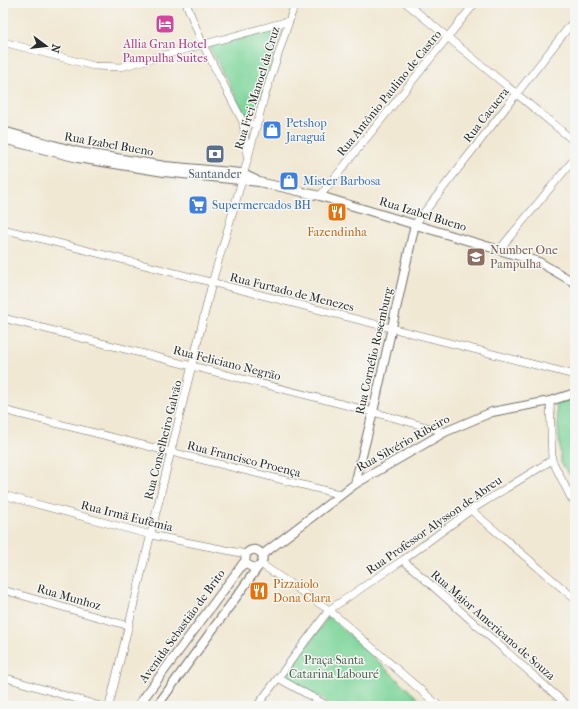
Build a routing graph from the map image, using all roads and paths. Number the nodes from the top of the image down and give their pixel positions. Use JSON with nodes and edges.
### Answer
{"nodes":[{"id":1,"x":186,"y":3,"type":"edge"},
{"id":2,"x":295,"y":3,"type":"edge"},
{"id":3,"x":406,"y":3,"type":"edge"},
{"id":4,"x":475,"y":3,"type":"edge"},
{"id":5,"x":289,"y":20,"type":"junction"},
{"id":6,"x":575,"y":20,"type":"edge"},
{"id":7,"x":447,"y":37,"type":"junction"},
{"id":8,"x":3,"y":42,"type":"edge"},
{"id":9,"x":203,"y":45,"type":"junction"},
{"id":10,"x":516,"y":94,"type":"junction"},
{"id":11,"x":259,"y":120,"type":"junction"},
{"id":12,"x":243,"y":122,"type":"junction"},
{"id":13,"x":3,"y":132,"type":"edge"},
{"id":14,"x":3,"y":139,"type":"edge"},
{"id":15,"x":575,"y":142,"type":"edge"},
{"id":16,"x":575,"y":158,"type":"edge"},
{"id":17,"x":247,"y":159,"type":"junction"},
{"id":18,"x":243,"y":177,"type":"junction"},
{"id":19,"x":320,"y":196,"type":"junction"},
{"id":20,"x":415,"y":224,"type":"junction"},
{"id":21,"x":3,"y":229,"type":"edge"},
{"id":22,"x":499,"y":250,"type":"junction"},
{"id":23,"x":212,"y":282,"type":"junction"},
{"id":24,"x":575,"y":283,"type":"edge"},
{"id":25,"x":3,"y":318,"type":"edge"},
{"id":26,"x":392,"y":329,"type":"junction"},
{"id":27,"x":192,"y":366,"type":"junction"},
{"id":28,"x":575,"y":375,"type":"edge"},
{"id":29,"x":575,"y":393,"type":"edge"},
{"id":30,"x":550,"y":401,"type":"junction"},
{"id":31,"x":3,"y":410,"type":"edge"},
{"id":32,"x":373,"y":412,"type":"junction"},
{"id":33,"x":445,"y":432,"type":"junction"},
{"id":34,"x":171,"y":452,"type":"junction"},
{"id":35,"x":552,"y":460,"type":"junction"},
{"id":36,"x":358,"y":471,"type":"junction"},
{"id":37,"x":368,"y":476,"type":"junction"},
{"id":38,"x":355,"y":484,"type":"junction"},
{"id":39,"x":339,"y":494,"type":"junction"},
{"id":40,"x":3,"y":495,"type":"edge"},
{"id":41,"x":575,"y":502,"type":"edge"},
{"id":42,"x":471,"y":510,"type":"junction"},
{"id":43,"x":151,"y":535,"type":"junction"},
{"id":44,"x":262,"y":555,"type":"junction"},
{"id":45,"x":245,"y":558,"type":"junction"},
{"id":46,"x":403,"y":560,"type":"junction"},
{"id":47,"x":260,"y":566,"type":"junction"},
{"id":48,"x":3,"y":590,"type":"edge"},
{"id":49,"x":575,"y":599,"type":"edge"},
{"id":50,"x":329,"y":610,"type":"junction"},
{"id":51,"x":129,"y":626,"type":"junction"},
{"id":52,"x":3,"y":677,"type":"edge"},
{"id":53,"x":278,"y":678,"type":"junction"},
{"id":54,"x":100,"y":706,"type":"edge"},
{"id":55,"x":109,"y":706,"type":"edge"},
{"id":56,"x":138,"y":706,"type":"edge"},
{"id":57,"x":157,"y":706,"type":"edge"},
{"id":58,"x":257,"y":706,"type":"edge"},
{"id":59,"x":328,"y":706,"type":"edge"},
{"id":60,"x":439,"y":706,"type":"edge"},
{"id":61,"x":568,"y":706,"type":"edge"}],
"edges":[{"from":1,"to":9,"type":"street"},
{"from":2,"to":5,"type":"street","name":"Rua Frei Manoel da Cruz"},
{"from":3,"to":7,"type":"street"},
{"from":4,"to":7,"type":"street","name":"Rua Antônio Paulino de Castro"},
{"from":5,"to":9,"type":"street"},
{"from":5,"to":11,"type":"street","name":"Rua Frei Manoel da Cruz"},
{"from":6,"to":10,"type":"street","name":"Rua Cacuera"},
{"from":7,"to":10,"type":"street"},
{"from":7,"to":19,"type":"street","name":"Rua Antônio Paulino de Castro"},
{"from":8,"to":9,"type":"street"},
{"from":9,"to":12,"type":"street"},
{"from":10,"to":15,"type":"street"},
{"from":10,"to":20,"type":"street","name":"Rua Cacuera"},
{"from":11,"to":12,"type":"street"},
{"from":11,"to":17,"type":"street","name":"Rua Frei Manoel da Cruz"},
{"from":12,"to":17,"type":"street"},
{"from":13,"to":18,"type":"street","name":"Rua Izabel Bueno"},
{"from":14,"to":18,"type":"street","name":"Rua Izabel Bueno"},
{"from":16,"to":22,"type":"street"},
{"from":17,"to":18,"type":"street","name":"Rua Frei Manoel da Cruz"},
{"from":18,"to":19,"type":"street","name":"Rua Izabel Bueno"},
{"from":18,"to":23,"type":"street","name":"Rua Conselheiro Galvão"},
{"from":19,"to":20,"type":"street","name":"Rua Izabel Bueno"},
{"from":20,"to":22,"type":"street","name":"Rua Izabel Bueno"},
{"from":20,"to":26,"type":"street","name":"Rua Cornélio Rosemburg"},
{"from":21,"to":23,"type":"street","name":"Rua Furtado de Menezes"},
{"from":22,"to":24,"type":"street","name":"Rua Izabel Bueno"},
{"from":23,"to":26,"type":"street","name":"Rua Furtado de Menezes"},
{"from":23,"to":27,"type":"street","name":"Rua Conselheiro Galvão"},
{"from":25,"to":27,"type":"street","name":"Rua Feliciano Negrão"},
{"from":26,"to":28,"type":"street","name":"Rua Furtado de Menezes"},
{"from":26,"to":32,"type":"street","name":"Rua Cornélio Rosemburg"},
{"from":27,"to":32,"type":"street","name":"Rua Feliciano Negrão"},
{"from":27,"to":34,"type":"street","name":"Rua Conselheiro Galvão"},
{"from":29,"to":30,"type":"street","name":"Rua Silvério Ribeiro"},
{"from":30,"to":33,"type":"street","name":"Rua Silvério Ribeiro"},
{"from":30,"to":35,"type":"street"},
{"from":31,"to":34,"type":"street","name":"Rua Francisco Proença"},
{"from":32,"to":33,"type":"street","name":"Rua Feliciano Negrão"},
{"from":32,"to":36,"type":"street","name":"Rua Cornélio Rosemburg"},
{"from":33,"to":37,"type":"street","name":"Rua Silvério Ribeiro"},
{"from":34,"to":39,"type":"street","name":"Rua Francisco Proença"},
{"from":34,"to":43,"type":"street","name":"Rua Conselheiro Galvão"},
{"from":35,"to":41,"type":"street"},
{"from":35,"to":42,"type":"street","name":"Rua Professor Alysson de Abreu"},
{"from":36,"to":37,"type":"street"},
{"from":36,"to":38,"type":"street","name":"Rua Cornélio Rosemburg"},
{"from":37,"to":38,"type":"street","name":"Rua Silvério Ribeiro"},
{"from":38,"to":39,"type":"street","name":"Rua Silvério Ribeiro"},
{"from":39,"to":44,"type":"street","name":"Rua Silvério Ribeiro"},
{"from":40,"to":43,"type":"street","name":"Rua Irmã Eufêmia"},
{"from":42,"to":46,"type":"street","name":"Rua Professor Alysson de Abreu"},
{"from":42,"to":49,"type":"street"},
{"from":43,"to":45,"type":"street","name":"Rua Irmã Eufêmia"},
{"from":43,"to":51,"type":"street","name":"Rua Conselheiro Galvão"},
{"from":44,"to":45,"type":"street"},
{"from":44,"to":47,"type":"street"},
{"from":45,"to":47,"type":"street"},
{"from":45,"to":56,"type":"street","name":"Avenida Sebastião de Brito"},
{"from":46,"to":50,"type":"street","name":"Rua Professor Alysson de Abreu"},
{"from":46,"to":61,"type":"street","name":"Rua Major Americano de Souza"},
{"from":47,"to":50,"type":"street"},
{"from":47,"to":57,"type":"street"},
{"from":48,"to":51,"type":"street","name":"Rua Munhoz"},
{"from":50,"to":53,"type":"street","name":"Rua Professor Alysson de Abreu"},
{"from":50,"to":60,"type":"street"},
{"from":51,"to":55,"type":"street","name":"Rua Conselheiro Galvão"},
{"from":52,"to":54,"type":"street"},
{"from":53,"to":58,"type":"street","name":"Rua Professor Alysson de Abreu"},
{"from":53,"to":59,"type":"street"}]}
